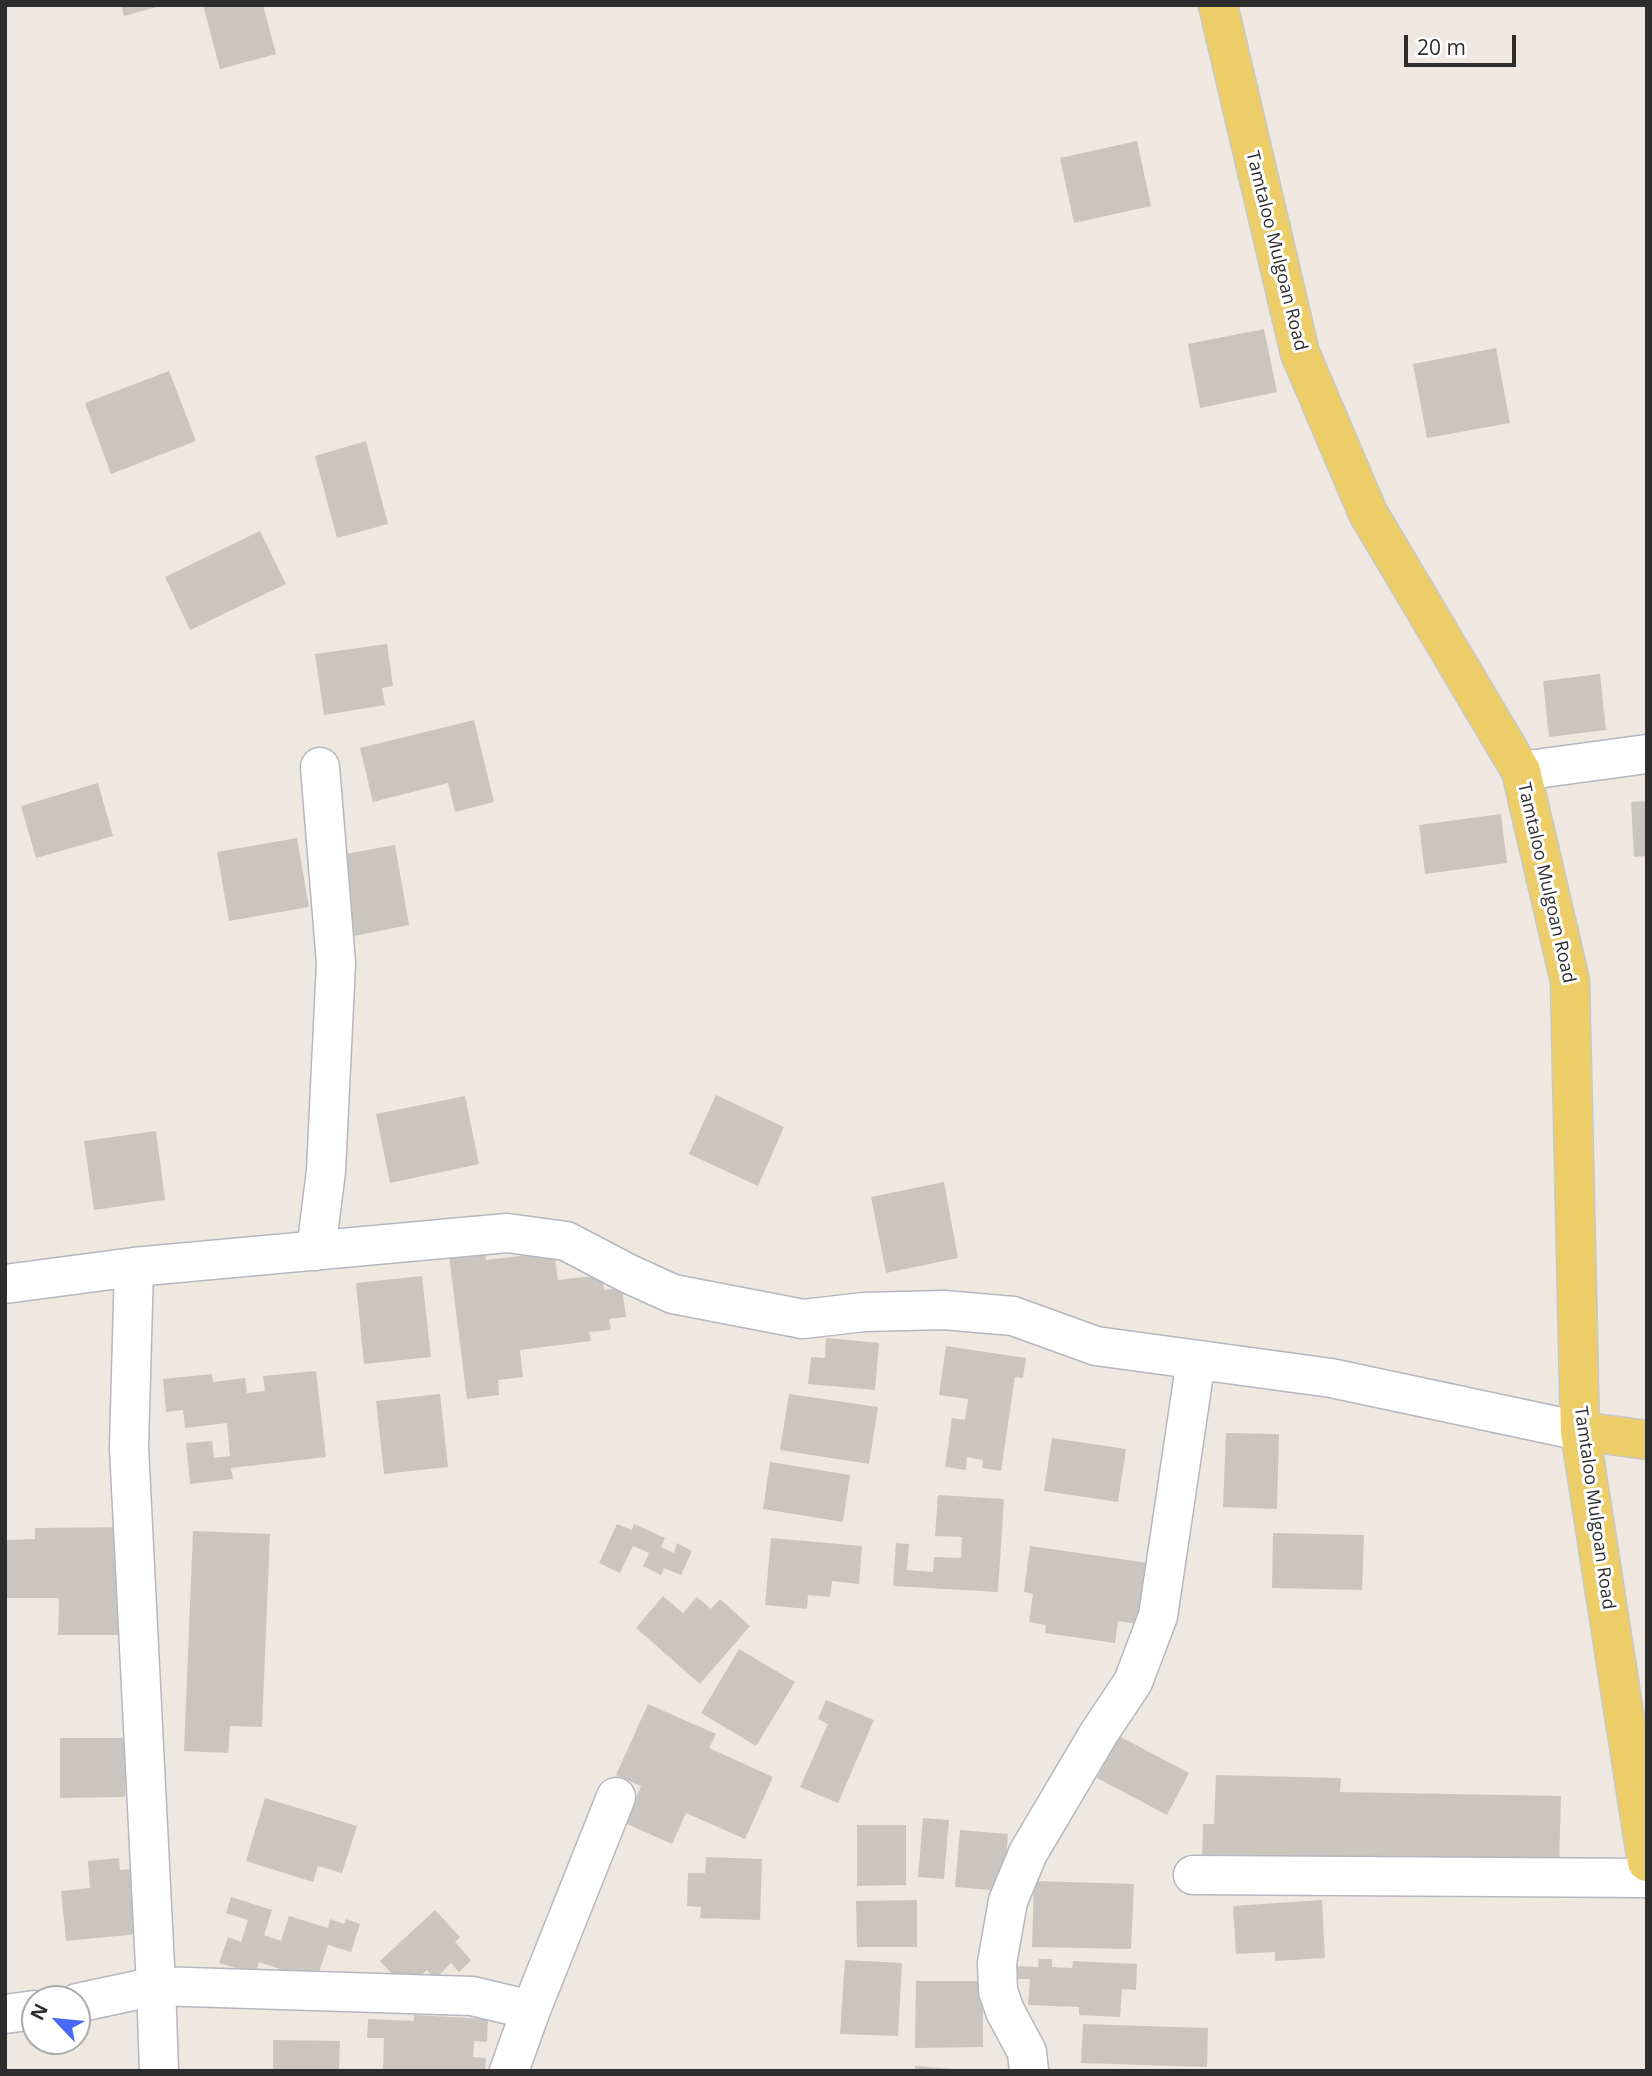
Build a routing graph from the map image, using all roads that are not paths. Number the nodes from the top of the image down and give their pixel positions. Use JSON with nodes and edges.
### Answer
{"nodes":[{"id":1,"x":1218,"y":5,"type":"edge"},
{"id":2,"x":1647,"y":754,"type":"edge"},
{"id":3,"x":320,"y":767,"type":"dead end"},
{"id":4,"x":1521,"y":771,"type":"junction"},
{"id":5,"x":316,"y":1251,"type":"junction"},
{"id":6,"x":134,"y":1266,"type":"junction"},
{"id":7,"x":5,"y":1284,"type":"edge"},
{"id":8,"x":1196,"y":1360,"type":"junction"},
{"id":9,"x":1580,"y":1430,"type":"junction"},
{"id":10,"x":1647,"y":1440,"type":"edge"},
{"id":11,"x":616,"y":1797,"type":"dead end"},
{"id":12,"x":1647,"y":1862,"type":"edge"},
{"id":13,"x":1193,"y":1875,"type":"dead end"},
{"id":14,"x":1647,"y":1878,"type":"edge"},
{"id":15,"x":156,"y":1986,"type":"junction"},
{"id":16,"x":91,"y":2000,"type":"edge"},
{"id":17,"x":531,"y":2010,"type":"junction"},
{"id":18,"x":159,"y":2071,"type":"edge"},
{"id":19,"x":509,"y":2071,"type":"edge"},
{"id":20,"x":1029,"y":2071,"type":"edge"}],
"edges":[{"from":1,"to":4,"type":"main road","name":"Tamtaloo Mulgoan Road"},
{"from":2,"to":4,"type":"street"},
{"from":3,"to":5,"type":"street"},
{"from":4,"to":9,"type":"main road","name":"Tamtaloo Mulgoan Road"},
{"from":5,"to":6,"type":"street"},
{"from":5,"to":8,"type":"street"},
{"from":6,"to":7,"type":"street"},
{"from":6,"to":15,"type":"street"},
{"from":8,"to":9,"type":"street"},
{"from":8,"to":20,"type":"street"},
{"from":9,"to":10,"type":"main road"},
{"from":9,"to":12,"type":"main road","name":"Tamtaloo Mulgoan Road"},
{"from":11,"to":17,"type":"street"},
{"from":13,"to":14,"type":"street"},
{"from":15,"to":16,"type":"street"},
{"from":15,"to":17,"type":"street"},
{"from":15,"to":18,"type":"street"},
{"from":17,"to":19,"type":"street"}]}
